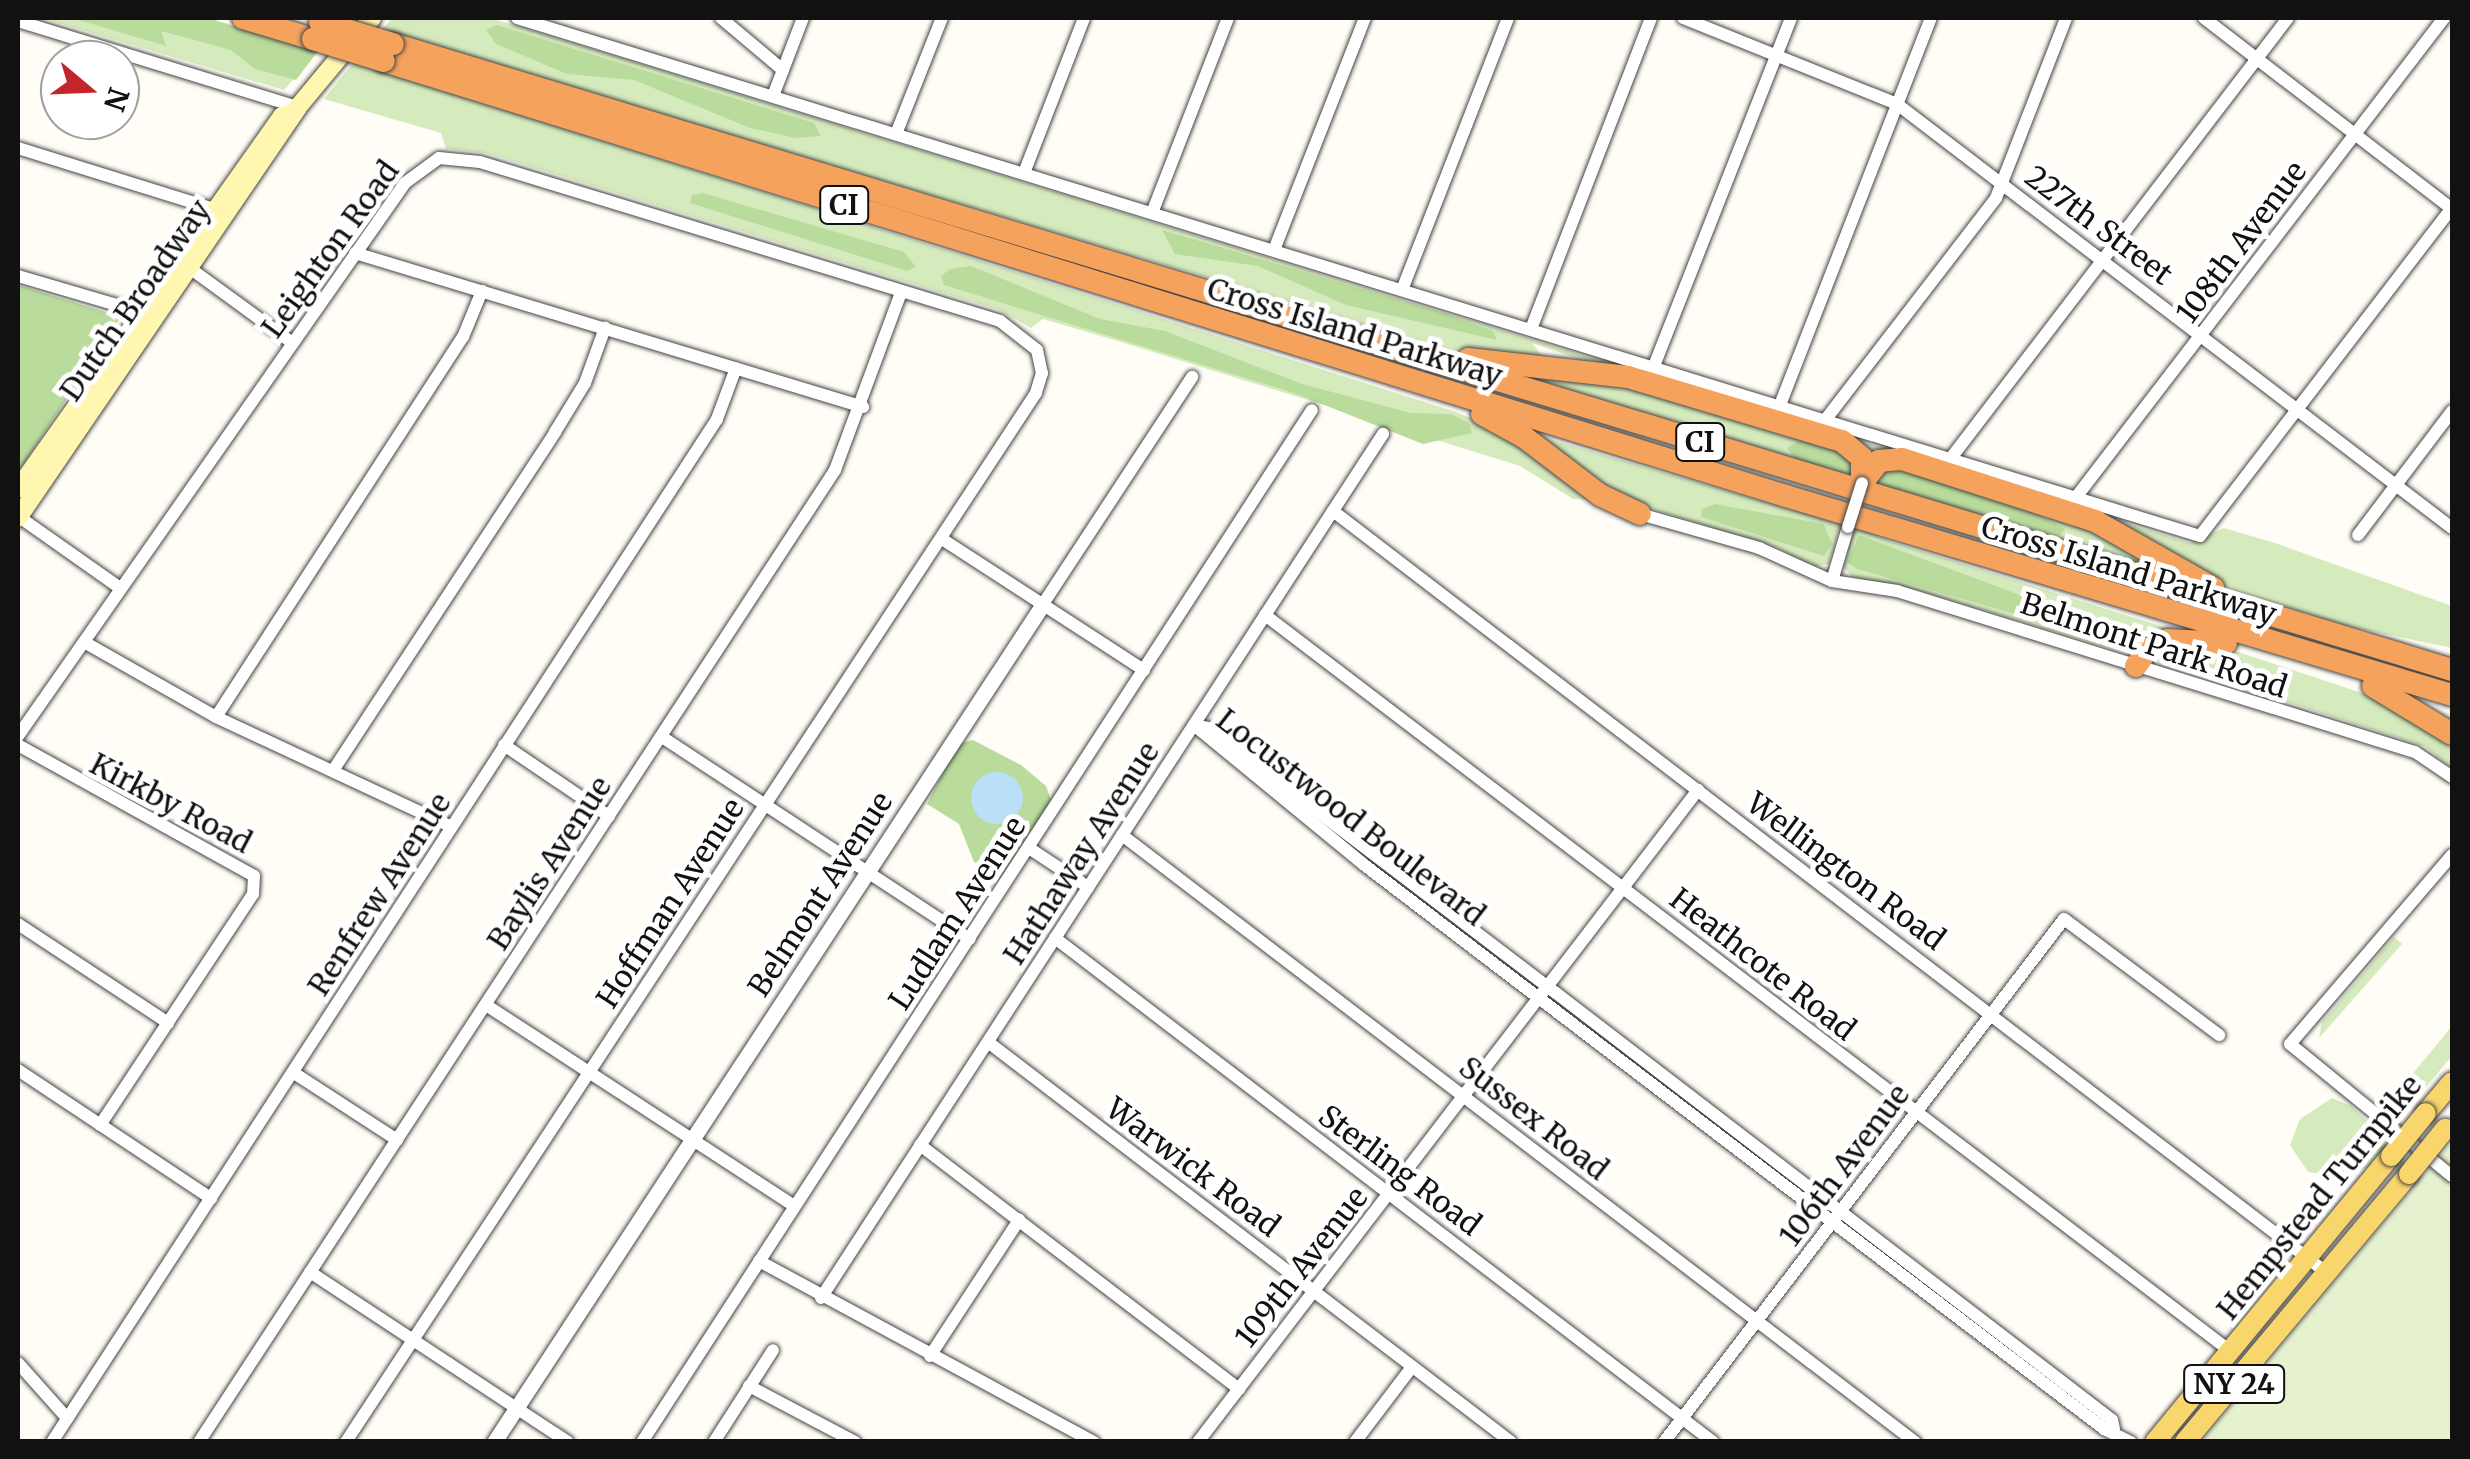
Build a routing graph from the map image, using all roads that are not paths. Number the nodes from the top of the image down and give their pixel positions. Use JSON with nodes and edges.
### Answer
{"nodes":[{"id":1,"x":243,"y":18,"type":"edge"},
{"id":2,"x":372,"y":18,"type":"edge"},
{"id":3,"x":521,"y":18,"type":"edge"},
{"id":4,"x":721,"y":18,"type":"edge"},
{"id":5,"x":803,"y":18,"type":"edge"},
{"id":6,"x":942,"y":18,"type":"edge"},
{"id":7,"x":1084,"y":18,"type":"edge"},
{"id":8,"x":1228,"y":18,"type":"edge"},
{"id":9,"x":1365,"y":18,"type":"edge"},
{"id":10,"x":1508,"y":18,"type":"edge"},
{"id":11,"x":1650,"y":18,"type":"edge"},
{"id":12,"x":1682,"y":18,"type":"edge"},
{"id":13,"x":1790,"y":18,"type":"edge"},
{"id":14,"x":1931,"y":18,"type":"edge"},
{"id":15,"x":2066,"y":18,"type":"edge"},
{"id":16,"x":2204,"y":18,"type":"edge"},
{"id":17,"x":2288,"y":18,"type":"edge"},
{"id":18,"x":2444,"y":18,"type":"edge"},
{"id":19,"x":18,"y":21,"type":"edge"},
{"id":20,"x":313,"y":26,"type":"edge"},
{"id":21,"x":389,"y":52,"type":"junction"},
{"id":22,"x":1776,"y":54,"type":"junction"},
{"id":23,"x":2257,"y":58,"type":"junction"},
{"id":24,"x":783,"y":70,"type":"junction"},
{"id":25,"x":773,"y":96,"type":"junction"},
{"id":26,"x":1897,"y":104,"type":"junction"},
{"id":27,"x":300,"y":105,"type":"junction"},
{"id":28,"x":2355,"y":133,"type":"junction"},
{"id":29,"x":896,"y":134,"type":"junction"},
{"id":30,"x":18,"y":148,"type":"edge"},
{"id":31,"x":1024,"y":173,"type":"junction"},
{"id":32,"x":2002,"y":183,"type":"junction"},
{"id":33,"x":2452,"y":209,"type":"edge"},
{"id":34,"x":220,"y":213,"type":"junction"},
{"id":35,"x":1152,"y":213,"type":"junction"},
{"id":36,"x":1274,"y":250,"type":"junction"},
{"id":37,"x":355,"y":252,"type":"junction"},
{"id":38,"x":2103,"y":260,"type":"junction"},
{"id":39,"x":184,"y":264,"type":"junction"},
{"id":40,"x":18,"y":276,"type":"edge"},
{"id":41,"x":1402,"y":290,"type":"junction"},
{"id":42,"x":482,"y":291,"type":"junction"},
{"id":43,"x":902,"y":293,"type":"junction"},
{"id":44,"x":148,"y":315,"type":"junction"},
{"id":45,"x":605,"y":328,"type":"junction"},
{"id":46,"x":1530,"y":330,"type":"junction"},
{"id":47,"x":2201,"y":335,"type":"junction"},
{"id":48,"x":291,"y":342,"type":"junction"},
{"id":49,"x":1397,"y":349,"type":"junction"},
{"id":50,"x":1654,"y":366,"type":"junction"},
{"id":51,"x":736,"y":368,"type":"junction"},
{"id":52,"x":1382,"y":372,"type":"junction"},
{"id":53,"x":1192,"y":377,"type":"dead end"},
{"id":54,"x":1036,"y":393,"type":"joint"},
{"id":55,"x":1780,"y":405,"type":"junction"},
{"id":56,"x":864,"y":406,"type":"junction"},
{"id":57,"x":1312,"y":410,"type":"dead end"},
{"id":58,"x":2298,"y":410,"type":"junction"},
{"id":59,"x":2452,"y":412,"type":"edge"},
{"id":60,"x":1826,"y":419,"type":"junction"},
{"id":61,"x":1383,"y":434,"type":"dead end"},
{"id":62,"x":1951,"y":458,"type":"junction"},
{"id":63,"x":1862,"y":483,"type":"junction"},
{"id":64,"x":2396,"y":485,"type":"junction"},
{"id":65,"x":18,"y":489,"type":"edge"},
{"id":66,"x":2077,"y":496,"type":"junction"},
{"id":67,"x":1333,"y":512,"type":"junction"},
{"id":68,"x":1640,"y":514,"type":"joint"},
{"id":69,"x":18,"y":517,"type":"edge"},
{"id":70,"x":2452,"y":528,"type":"edge"},
{"id":71,"x":2358,"y":534,"type":"dead end"},
{"id":72,"x":942,"y":539,"type":"junction"},
{"id":73,"x":1832,"y":581,"type":"junction"},
{"id":74,"x":120,"y":588,"type":"junction"},
{"id":75,"x":1044,"y":604,"type":"junction"},
{"id":76,"x":1266,"y":615,"type":"junction"},
{"id":77,"x":2267,"y":616,"type":"junction"},
{"id":78,"x":2332,"y":636,"type":"junction"},
{"id":79,"x":84,"y":642,"type":"junction"},
{"id":80,"x":2302,"y":654,"type":"junction"},
{"id":81,"x":2452,"y":654,"type":"edge"},
{"id":82,"x":2136,"y":666,"type":"junction"},
{"id":83,"x":1144,"y":670,"type":"junction"},
{"id":84,"x":2452,"y":670,"type":"edge"},
{"id":85,"x":2452,"y":695,"type":"edge"},
{"id":86,"x":216,"y":716,"type":"junction"},
{"id":87,"x":1194,"y":725,"type":"junction"},
{"id":88,"x":2451,"y":734,"type":"edge"},
{"id":89,"x":18,"y":736,"type":"edge"},
{"id":90,"x":662,"y":737,"type":"junction"},
{"id":91,"x":504,"y":745,"type":"junction"},
{"id":92,"x":18,"y":746,"type":"edge"},
{"id":93,"x":334,"y":769,"type":"junction"},
{"id":94,"x":2452,"y":777,"type":"edge"},
{"id":95,"x":1698,"y":790,"type":"junction"},
{"id":96,"x":764,"y":804,"type":"junction"},
{"id":97,"x":610,"y":816,"type":"junction"},
{"id":98,"x":452,"y":827,"type":"junction"},
{"id":99,"x":1122,"y":834,"type":"junction"},
{"id":100,"x":1029,"y":848,"type":"junction"},
{"id":101,"x":2452,"y":856,"type":"edge"},
{"id":102,"x":868,"y":872,"type":"junction"},
{"id":103,"x":1088,"y":887,"type":"junction"},
{"id":104,"x":1624,"y":888,"type":"junction"},
{"id":105,"x":18,"y":924,"type":"edge"},
{"id":106,"x":1055,"y":938,"type":"junction"},
{"id":107,"x":970,"y":939,"type":"junction"},
{"id":108,"x":1543,"y":991,"type":"junction"},
{"id":109,"x":486,"y":1005,"type":"junction"},
{"id":110,"x":1992,"y":1013,"type":"junction"},
{"id":111,"x":168,"y":1023,"type":"junction"},
{"id":112,"x":2219,"y":1035,"type":"dead end"},
{"id":113,"x":988,"y":1042,"type":"junction"},
{"id":114,"x":18,"y":1070,"type":"edge"},
{"id":115,"x":589,"y":1072,"type":"junction"},
{"id":116,"x":294,"y":1073,"type":"junction"},
{"id":117,"x":2452,"y":1082,"type":"edge"},
{"id":118,"x":1465,"y":1096,"type":"junction"},
{"id":119,"x":1916,"y":1113,"type":"junction"},
{"id":120,"x":2449,"y":1124,"type":"edge"},
{"id":121,"x":100,"y":1125,"type":"junction"},
{"id":122,"x":397,"y":1140,"type":"junction"},
{"id":123,"x":692,"y":1140,"type":"junction"},
{"id":124,"x":920,"y":1145,"type":"junction"},
{"id":125,"x":2452,"y":1176,"type":"edge"},
{"id":126,"x":1390,"y":1193,"type":"junction"},
{"id":127,"x":211,"y":1198,"type":"junction"},
{"id":128,"x":794,"y":1206,"type":"junction"},
{"id":129,"x":1837,"y":1216,"type":"junction"},
{"id":130,"x":1019,"y":1220,"type":"junction"},
{"id":131,"x":2309,"y":1259,"type":"junction"},
{"id":132,"x":760,"y":1261,"type":"junction"},
{"id":133,"x":310,"y":1272,"type":"junction"},
{"id":134,"x":2327,"y":1274,"type":"junction"},
{"id":135,"x":1314,"y":1292,"type":"junction"},
{"id":136,"x":821,"y":1298,"type":"junction"},
{"id":137,"x":1756,"y":1320,"type":"junction"},
{"id":138,"x":413,"y":1340,"type":"junction"},
{"id":139,"x":772,"y":1350,"type":"dead end"},
{"id":140,"x":2230,"y":1351,"type":"junction"},
{"id":141,"x":930,"y":1356,"type":"junction"},
{"id":142,"x":18,"y":1363,"type":"edge"},
{"id":143,"x":1412,"y":1367,"type":"junction"},
{"id":144,"x":749,"y":1386,"type":"junction"},
{"id":145,"x":1239,"y":1389,"type":"junction"},
{"id":146,"x":516,"y":1408,"type":"junction"},
{"id":147,"x":67,"y":1418,"type":"junction"},
{"id":148,"x":1683,"y":1418,"type":"junction"},
{"id":149,"x":1510,"y":1441,"type":"edge"},
{"id":150,"x":52,"y":1442,"type":"edge"},
{"id":151,"x":199,"y":1442,"type":"edge"},
{"id":152,"x":346,"y":1442,"type":"edge"},
{"id":153,"x":494,"y":1442,"type":"edge"},
{"id":154,"x":568,"y":1442,"type":"edge"},
{"id":155,"x":642,"y":1442,"type":"edge"},
{"id":156,"x":714,"y":1442,"type":"edge"},
{"id":157,"x":854,"y":1442,"type":"edge"},
{"id":158,"x":1094,"y":1442,"type":"edge"},
{"id":159,"x":1198,"y":1442,"type":"edge"},
{"id":160,"x":1355,"y":1442,"type":"edge"},
{"id":161,"x":1664,"y":1442,"type":"edge"},
{"id":162,"x":1714,"y":1442,"type":"edge"},
{"id":163,"x":1915,"y":1442,"type":"edge"},
{"id":164,"x":2130,"y":1442,"type":"edge"},
{"id":165,"x":2154,"y":1442,"type":"edge"},
{"id":166,"x":2185,"y":1442,"type":"edge"}],
"edges":[{"from":1,"to":20,"type":"highway","name":"Cross Island Parkway","number":"CI"},
{"from":2,"to":27,"type":"main road","name":"Dutch Broadway"},
{"from":3,"to":25,"type":"street","name":"Cross Island Parkway"},
{"from":4,"to":24,"type":"street"},
{"from":5,"to":24,"type":"street"},
{"from":6,"to":29,"type":"street"},
{"from":7,"to":31,"type":"street"},
{"from":8,"to":35,"type":"street"},
{"from":9,"to":36,"type":"street"},
{"from":10,"to":41,"type":"street"},
{"from":11,"to":46,"type":"street"},
{"from":12,"to":22,"type":"street","name":"227th Street"},
{"from":13,"to":22,"type":"street"},
{"from":14,"to":26,"type":"street"},
{"from":15,"to":32,"type":"street"},
{"from":16,"to":23,"type":"street"},
{"from":17,"to":23,"type":"street"},
{"from":18,"to":28,"type":"street","name":"108th Avenue"},
{"from":19,"to":27,"type":"street"},
{"from":20,"to":21,"type":"highway","name":"Cross Island Parkway","number":"CI","bridge":true},
{"from":21,"to":49,"type":"highway","name":"Cross Island Parkway","number":"CI"},
{"from":21,"to":52,"type":"highway","name":"Cross Island Parkway","number":"CI"},
{"from":22,"to":26,"type":"street","name":"227th Street"},
{"from":22,"to":50,"type":"street"},
{"from":23,"to":28,"type":"street"},
{"from":23,"to":38,"type":"street"},
{"from":24,"to":25,"type":"street"},
{"from":25,"to":29,"type":"street","name":"Cross Island Parkway"},
{"from":26,"to":32,"type":"street","name":"227th Street"},
{"from":26,"to":55,"type":"street"},
{"from":27,"to":34,"type":"main road","name":"Dutch Broadway"},
{"from":28,"to":33,"type":"street"},
{"from":28,"to":47,"type":"street","name":"108th Avenue"},
{"from":29,"to":31,"type":"street","name":"Cross Island Parkway"},
{"from":30,"to":34,"type":"street"},
{"from":31,"to":35,"type":"street","name":"Cross Island Parkway"},
{"from":32,"to":38,"type":"street","name":"227th Street"},
{"from":32,"to":60,"type":"street"},
{"from":33,"to":58,"type":"street"},
{"from":34,"to":39,"type":"main road","name":"Dutch Broadway"},
{"from":35,"to":36,"type":"street","name":"Cross Island Parkway"},
{"from":36,"to":41,"type":"street","name":"Cross Island Parkway"},
{"from":37,"to":42,"type":"street"},
{"from":37,"to":43,"type":"street","name":"Leighton Road"},
{"from":37,"to":48,"type":"street","name":"Leighton Road"},
{"from":38,"to":47,"type":"street","name":"227th Street"},
{"from":38,"to":62,"type":"street"},
{"from":39,"to":44,"type":"main road","name":"Dutch Broadway"},
{"from":39,"to":48,"type":"street"},
{"from":40,"to":44,"type":"street"},
{"from":41,"to":46,"type":"street","name":"Cross Island Parkway"},
{"from":42,"to":45,"type":"street"},
{"from":42,"to":86,"type":"street"},
{"from":43,"to":54,"type":"street","name":"Leighton Road"},
{"from":43,"to":56,"type":"street","name":"Baylis Avenue"},
{"from":44,"to":65,"type":"main road","name":"Dutch Broadway"},
{"from":44,"to":69,"type":"main road","name":"Dutch Broadway"},
{"from":45,"to":51,"type":"street"},
{"from":45,"to":93,"type":"street"},
{"from":46,"to":50,"type":"street","name":"Cross Island Parkway"},
{"from":47,"to":58,"type":"street","name":"227th Street"},
{"from":47,"to":66,"type":"street","name":"108th Avenue"},
{"from":48,"to":74,"type":"street","name":"Leighton Road"},
{"from":49,"to":63,"type":"highway"},
{"from":49,"to":77,"type":"highway","name":"Cross Island Parkway","number":"CI"},
{"from":50,"to":55,"type":"street","name":"Cross Island Parkway"},
{"from":51,"to":56,"type":"street"},
{"from":51,"to":91,"type":"street","name":"Renfrew Avenue"},
{"from":52,"to":68,"type":"highway"},
{"from":52,"to":80,"type":"highway","name":"Cross Island Parkway","number":"CI"},
{"from":53,"to":75,"type":"street","name":"Belmont Avenue"},
{"from":54,"to":72,"type":"street","name":"Hoffman Avenue"},
{"from":55,"to":60,"type":"street","name":"Cross Island Parkway"},
{"from":56,"to":90,"type":"street","name":"Baylis Avenue"},
{"from":57,"to":83,"type":"street","name":"Ludlam Avenue"},
{"from":58,"to":64,"type":"street","name":"227th Street"},
{"from":58,"to":66,"type":"street","name":"Cross Island Parkway"},
{"from":59,"to":64,"type":"street"},
{"from":60,"to":62,"type":"street","name":"Cross Island Parkway"},
{"from":61,"to":67,"type":"street","name":"Hathaway Avenue"},
{"from":62,"to":66,"type":"street","name":"Cross Island Parkway"},
{"from":63,"to":73,"type":"street","bridge":true},
{"from":63,"to":77,"type":"highway"},
{"from":64,"to":70,"type":"street","name":"227th Street"},
{"from":64,"to":71,"type":"street"},
{"from":67,"to":76,"type":"street","name":"Hathaway Avenue"},
{"from":67,"to":95,"type":"street","name":"Wellington Road"},
{"from":68,"to":73,"type":"street","name":"Belmont Park Road"},
{"from":69,"to":74,"type":"street"},
{"from":72,"to":75,"type":"street"},
{"from":72,"to":96,"type":"street","name":"Hoffman Avenue"},
{"from":73,"to":82,"type":"street","name":"Belmont Park Road"},
{"from":74,"to":79,"type":"street","name":"Leighton Road"},
{"from":75,"to":83,"type":"street"},
{"from":75,"to":102,"type":"street","name":"Belmont Avenue"},
{"from":76,"to":87,"type":"street","name":"Hathaway Avenue"},
{"from":76,"to":104,"type":"street","name":"Heathcote Road"},
{"from":77,"to":78,"type":"highway","name":"Cross Island Parkway","number":"CI"},
{"from":78,"to":81,"type":"highway"},
{"from":78,"to":84,"type":"highway","name":"Cross Island Parkway","number":"CI"},
{"from":79,"to":86,"type":"street"},
{"from":79,"to":89,"type":"street","name":"Leighton Road"},
{"from":80,"to":82,"type":"highway"},
{"from":80,"to":85,"type":"highway","name":"Cross Island Parkway","number":"CI"},
{"from":80,"to":88,"type":"highway"},
{"from":82,"to":94,"type":"street","name":"Belmont Park Road"},
{"from":83,"to":100,"type":"street","name":"Ludlam Avenue"},
{"from":86,"to":93,"type":"street"},
{"from":87,"to":99,"type":"street","name":"Hathaway Avenue"},
{"from":87,"to":108,"type":"street","name":"Locustwood Boulevard"},
{"from":90,"to":96,"type":"street"},
{"from":90,"to":97,"type":"street","name":"Baylis Avenue"},
{"from":91,"to":97,"type":"street"},
{"from":91,"to":98,"type":"street","name":"Renfrew Avenue"},
{"from":92,"to":111,"type":"street","name":"Kirkby Road"},
{"from":93,"to":98,"type":"street"},
{"from":95,"to":104,"type":"street","name":"109th Avenue"},
{"from":95,"to":110,"type":"street","name":"Wellington Road"},
{"from":96,"to":102,"type":"street"},
{"from":96,"to":115,"type":"street","name":"Hoffman Avenue"},
{"from":97,"to":109,"type":"street","name":"Baylis Avenue"},
{"from":98,"to":116,"type":"street","name":"Renfrew Avenue"},
{"from":99,"to":103,"type":"street","name":"Hathaway Avenue"},
{"from":99,"to":118,"type":"street","name":"Sussex Road"},
{"from":100,"to":103,"type":"street"},
{"from":100,"to":107,"type":"street","name":"Ludlam Avenue"},
{"from":101,"to":125,"type":"street"},
{"from":102,"to":107,"type":"street"},
{"from":102,"to":123,"type":"street","name":"Belmont Avenue"},
{"from":103,"to":106,"type":"street","name":"Hathaway Avenue"},
{"from":104,"to":108,"type":"street","name":"109th Avenue"},
{"from":104,"to":119,"type":"street","name":"Heathcote Road"},
{"from":105,"to":111,"type":"street"},
{"from":106,"to":113,"type":"street","name":"Hathaway Avenue"},
{"from":106,"to":126,"type":"street","name":"Sterling Road"},
{"from":107,"to":128,"type":"street","name":"Ludlam Avenue"},
{"from":108,"to":118,"type":"street","name":"109th Avenue"},
{"from":108,"to":129,"type":"street","name":"Locustwood Boulevard"},
{"from":109,"to":115,"type":"street"},
{"from":109,"to":122,"type":"street","name":"Baylis Avenue"},
{"from":110,"to":112,"type":"street","name":"106th Avenue"},
{"from":110,"to":119,"type":"street","name":"106th Avenue"},
{"from":110,"to":131,"type":"street","name":"Wellington Road"},
{"from":111,"to":121,"type":"street","name":"Kirkby Road"},
{"from":113,"to":124,"type":"street","name":"Hathaway Avenue"},
{"from":113,"to":135,"type":"street","name":"Warwick Road"},
{"from":114,"to":121,"type":"street"},
{"from":115,"to":123,"type":"street"},
{"from":115,"to":138,"type":"street","name":"Hoffman Avenue"},
{"from":116,"to":122,"type":"street"},
{"from":116,"to":127,"type":"street","name":"Renfrew Avenue"},
{"from":117,"to":131,"type":"main road","name":"Hempstead Turnpike","number":"NY 24","bridge":true},
{"from":118,"to":126,"type":"street","name":"109th Avenue"},
{"from":118,"to":137,"type":"street","name":"Sussex Road"},
{"from":119,"to":129,"type":"street","name":"106th Avenue"},
{"from":119,"to":140,"type":"street","name":"Heathcote Road"},
{"from":120,"to":134,"type":"main road","name":"Hempstead Turnpike","number":"NY 24","bridge":true},
{"from":121,"to":127,"type":"street"},
{"from":122,"to":133,"type":"street","name":"Baylis Avenue"},
{"from":123,"to":128,"type":"street"},
{"from":123,"to":146,"type":"street","name":"Belmont Avenue"},
{"from":124,"to":130,"type":"street"},
{"from":124,"to":136,"type":"street","name":"Hathaway Avenue"},
{"from":126,"to":135,"type":"street","name":"109th Avenue"},
{"from":126,"to":148,"type":"street","name":"Sterling Road"},
{"from":127,"to":147,"type":"street","name":"Renfrew Avenue"},
{"from":128,"to":132,"type":"street","name":"Ludlam Avenue"},
{"from":129,"to":137,"type":"street","name":"106th Avenue"},
{"from":129,"to":164,"type":"street","name":"Locustwood Boulevard"},
{"from":130,"to":141,"type":"street"},
{"from":130,"to":145,"type":"street"},
{"from":131,"to":134,"type":"street","name":"Wellington Road"},
{"from":131,"to":140,"type":"main road","name":"Hempstead Turnpike","number":"NY 24"},
{"from":132,"to":136,"type":"street"},
{"from":132,"to":155,"type":"street","name":"Ludlam Avenue"},
{"from":133,"to":138,"type":"street"},
{"from":133,"to":151,"type":"street","name":"Baylis Avenue"},
{"from":134,"to":166,"type":"main road","name":"Hempstead Turnpike","number":"NY 24"},
{"from":135,"to":143,"type":"street","name":"Warwick Road"},
{"from":135,"to":145,"type":"street","name":"109th Avenue"},
{"from":136,"to":141,"type":"street"},
{"from":137,"to":148,"type":"street","name":"106th Avenue"},
{"from":137,"to":163,"type":"street","name":"Sussex Road"},
{"from":138,"to":146,"type":"street"},
{"from":138,"to":152,"type":"street","name":"Hoffman Avenue"},
{"from":139,"to":144,"type":"street"},
{"from":140,"to":165,"type":"main road","name":"Hempstead Turnpike","number":"NY 24"},
{"from":141,"to":158,"type":"street"},
{"from":142,"to":147,"type":"street"},
{"from":143,"to":149,"type":"street","name":"Warwick Road"},
{"from":143,"to":160,"type":"street"},
{"from":144,"to":156,"type":"street"},
{"from":144,"to":157,"type":"street"},
{"from":145,"to":159,"type":"street","name":"109th Avenue"},
{"from":146,"to":153,"type":"street","name":"Belmont Avenue"},
{"from":146,"to":154,"type":"street"},
{"from":147,"to":150,"type":"street","name":"Renfrew Avenue"},
{"from":148,"to":161,"type":"street","name":"106th Avenue"},
{"from":148,"to":162,"type":"street","name":"Sterling Road"}]}
